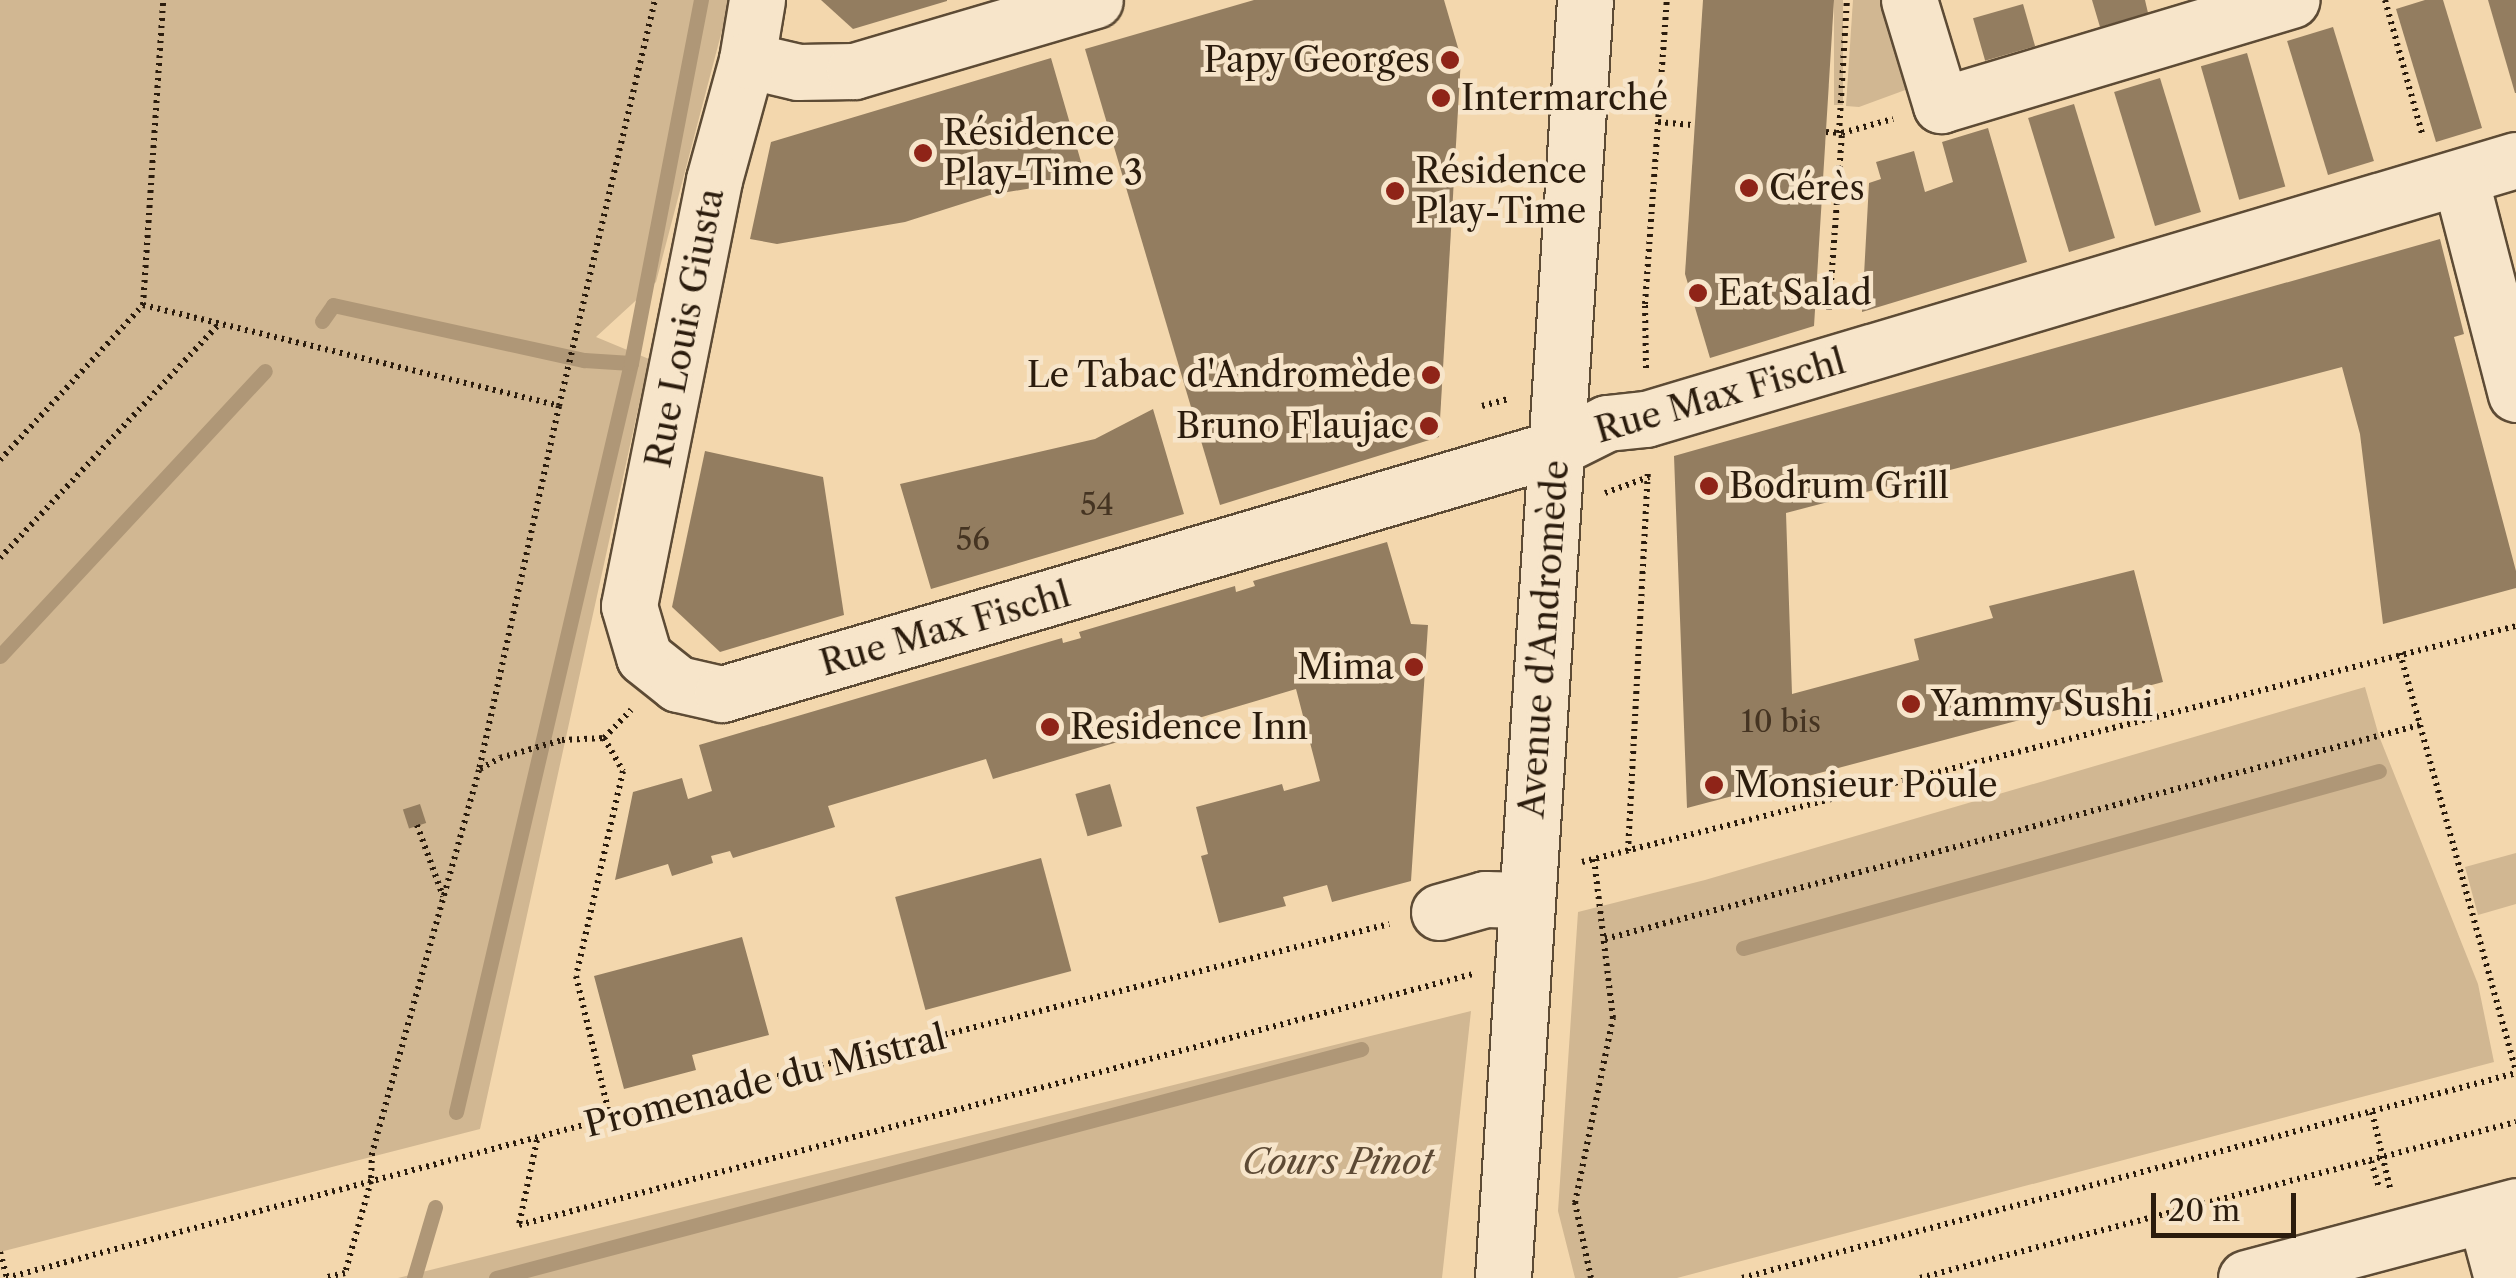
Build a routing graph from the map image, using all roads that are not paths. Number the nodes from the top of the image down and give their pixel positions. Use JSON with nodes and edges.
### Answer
{"nodes":[{"id":1,"x":757,"y":0,"type":"edge"},
{"id":2,"x":1096,"y":0,"type":"edge"},
{"id":3,"x":1586,"y":0,"type":"edge"},
{"id":4,"x":1909,"y":0,"type":"edge"},
{"id":5,"x":2292,"y":0,"type":"edge"},
{"id":6,"x":747,"y":60,"type":"junction"},
{"id":7,"x":2516,"y":160,"type":"edge"},
{"id":8,"x":2444,"y":166,"type":"junction"},
{"id":9,"x":2516,"y":394,"type":"edge"},
{"id":10,"x":1557,"y":448,"type":"junction"},
{"id":11,"x":644,"y":657,"type":"joint"},
{"id":12,"x":1528,"y":889,"type":"junction"},
{"id":13,"x":1438,"y":912,"type":"road end"},
{"id":14,"x":2501,"y":1211,"type":"edge"},
{"id":15,"x":1504,"y":1278,"type":"edge"},
{"id":16,"x":2246,"y":1278,"type":"edge"},
{"id":17,"x":2502,"y":1278,"type":"edge"}],
"edges":[{"from":1,"to":6,"type":"street","name":"Rue Louis Giusta"},
{"from":2,"to":6,"type":"street"},
{"from":3,"to":10,"type":"street","name":"Avenue d'Andromède"},
{"from":4,"to":5,"type":"street"},
{"from":6,"to":11,"type":"street","name":"Rue Louis Giusta"},
{"from":7,"to":8,"type":"street","name":"Rue Max Fischl"},
{"from":8,"to":9,"type":"street"},
{"from":8,"to":10,"type":"street","name":"Rue Max Fischl"},
{"from":10,"to":11,"type":"street","name":"Rue Max Fischl"},
{"from":10,"to":12,"type":"street","name":"Avenue d'Andromède"},
{"from":12,"to":13,"type":"street"},
{"from":12,"to":15,"type":"street","name":"Avenue d'Andromède"},
{"from":14,"to":16,"type":"street"},
{"from":14,"to":17,"type":"street"}]}
